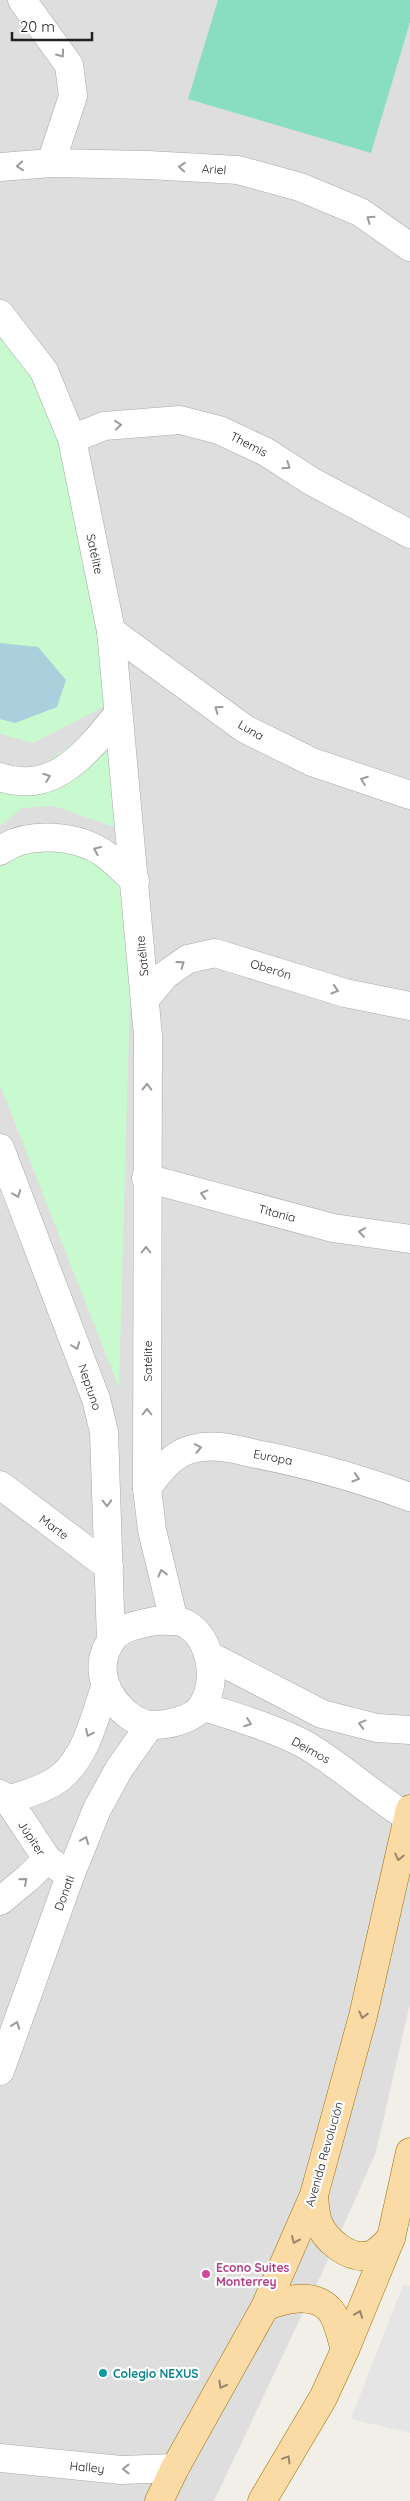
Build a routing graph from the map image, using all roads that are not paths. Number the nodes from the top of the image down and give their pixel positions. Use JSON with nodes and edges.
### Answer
{"nodes":[{"id":1,"x":22,"y":0,"type":"edge"},
{"id":2,"x":51,"y":163,"type":"junction"},
{"id":3,"x":0,"y":168,"type":"edge"},
{"id":4,"x":410,"y":247,"type":"edge"},
{"id":5,"x":0,"y":314,"type":"edge"},
{"id":6,"x":72,"y":439,"type":"junction"},
{"id":7,"x":410,"y":534,"type":"edge"},
{"id":8,"x":111,"y":631,"type":"junction"},
{"id":9,"x":118,"y":714,"type":"junction"},
{"id":10,"x":0,"y":777,"type":"edge"},
{"id":11,"x":410,"y":795,"type":"edge"},
{"id":12,"x":0,"y":851,"type":"edge"},
{"id":13,"x":135,"y":881,"type":"junction"},
{"id":14,"x":146,"y":998,"type":"junction"},
{"id":15,"x":410,"y":1006,"type":"edge"},
{"id":16,"x":0,"y":1148,"type":"edge"},
{"id":17,"x":146,"y":1178,"type":"junction"},
{"id":18,"x":410,"y":1239,"type":"edge"},
{"id":19,"x":0,"y":1485,"type":"edge"},
{"id":20,"x":147,"y":1488,"type":"junction"},
{"id":21,"x":410,"y":1497,"type":"edge"},
{"id":22,"x":109,"y":1567,"type":"junction"},
{"id":23,"x":174,"y":1621,"type":"junction"},
{"id":24,"x":111,"y":1640,"type":"junction"},
{"id":25,"x":208,"y":1654,"type":"junction"},
{"id":26,"x":105,"y":1687,"type":"junction"},
{"id":27,"x":202,"y":1706,"type":"junction"},
{"id":28,"x":150,"y":1725,"type":"junction"},
{"id":29,"x":410,"y":1730,"type":"edge"},
{"id":30,"x":4,"y":1797,"type":"edge"},
{"id":31,"x":409,"y":1813,"type":"edge"},
{"id":32,"x":47,"y":1859,"type":"junction"},
{"id":33,"x":70,"y":1876,"type":"junction"},
{"id":34,"x":0,"y":1901,"type":"edge"},
{"id":35,"x":0,"y":2071,"type":"edge"},
{"id":36,"x":410,"y":2152,"type":"edge"},
{"id":37,"x":314,"y":2195,"type":"junction"},
{"id":38,"x":391,"y":2238,"type":"junction"},
{"id":39,"x":265,"y":2308,"type":"junction"},
{"id":40,"x":345,"y":2350,"type":"junction"},
{"id":41,"x":0,"y":2458,"type":"edge"},
{"id":42,"x":175,"y":2468,"type":"junction"},
{"id":43,"x":159,"y":2501,"type":"edge"},
{"id":44,"x":262,"y":2501,"type":"edge"}],
"edges":[{"from":1,"to":2,"type":"street","one_way":true},
{"from":2,"to":3,"type":"street","name":"Ariel","one_way":true},
{"from":4,"to":2,"type":"street","name":"Ariel","one_way":true},
{"from":5,"to":6,"type":"street","name":"Satélite"},
{"from":6,"to":7,"type":"street","name":"Themis","one_way":true},
{"from":6,"to":8,"type":"street","name":"Satélite"},
{"from":8,"to":9,"type":"street","name":"Satélite"},
{"from":11,"to":8,"type":"street","name":"Luna","one_way":true},
{"from":10,"to":9,"type":"street","one_way":true},
{"from":9,"to":13,"type":"street","name":"Satélite"},
{"from":13,"to":12,"type":"street","one_way":true},
{"from":13,"to":14,"type":"street","name":"Satélite"},
{"from":14,"to":15,"type":"street","name":"Oberón","one_way":true},
{"from":17,"to":14,"type":"street","name":"Satélite","one_way":true},
{"from":16,"to":22,"type":"street","name":"Neptuno","one_way":true},
{"from":18,"to":17,"type":"street","name":"Titania","one_way":true},
{"from":20,"to":17,"type":"street","name":"Satélite","one_way":true},
{"from":19,"to":22,"type":"street","name":"Marte"},
{"from":20,"to":21,"type":"street","name":"Europa","one_way":true},
{"from":23,"to":20,"type":"street","name":"Satélite","one_way":true},
{"from":22,"to":24,"type":"street","name":"Neptuno"},
{"from":23,"to":24,"type":"street"},
{"from":23,"to":25,"type":"street"},
{"from":24,"to":26,"type":"street"},
{"from":25,"to":27,"type":"street"},
{"from":29,"to":25,"type":"street","one_way":true},
{"from":26,"to":28,"type":"street"},
{"from":26,"to":30,"type":"street","one_way":true},
{"from":27,"to":28,"type":"street"},
{"from":27,"to":31,"type":"street","name":"Deimos","one_way":true},
{"from":33,"to":28,"type":"street","name":"Donati","one_way":true},
{"from":30,"to":32,"type":"street","name":"Júpiter"},
{"from":31,"to":37,"type":"main road","name":"Avenida Revolución","one_way":true},
{"from":32,"to":33,"type":"street","name":"Júpiter"},
{"from":34,"to":32,"type":"street","one_way":true},
{"from":35,"to":33,"type":"street","name":"Donati","one_way":true},
{"from":36,"to":38,"type":"main road"},
{"from":37,"to":38,"type":"main road"},
{"from":37,"to":39,"type":"main road","name":"Avenida Revolución","one_way":true},
{"from":40,"to":38,"type":"main road","one_way":true},
{"from":39,"to":40,"type":"main road"},
{"from":39,"to":42,"type":"main road","name":"Avenida Revolución","one_way":true},
{"from":44,"to":40,"type":"main road","one_way":true},
{"from":42,"to":41,"type":"street","name":"Halley","one_way":true},
{"from":42,"to":43,"type":"main road","name":"Avenida Revolución"}]}
